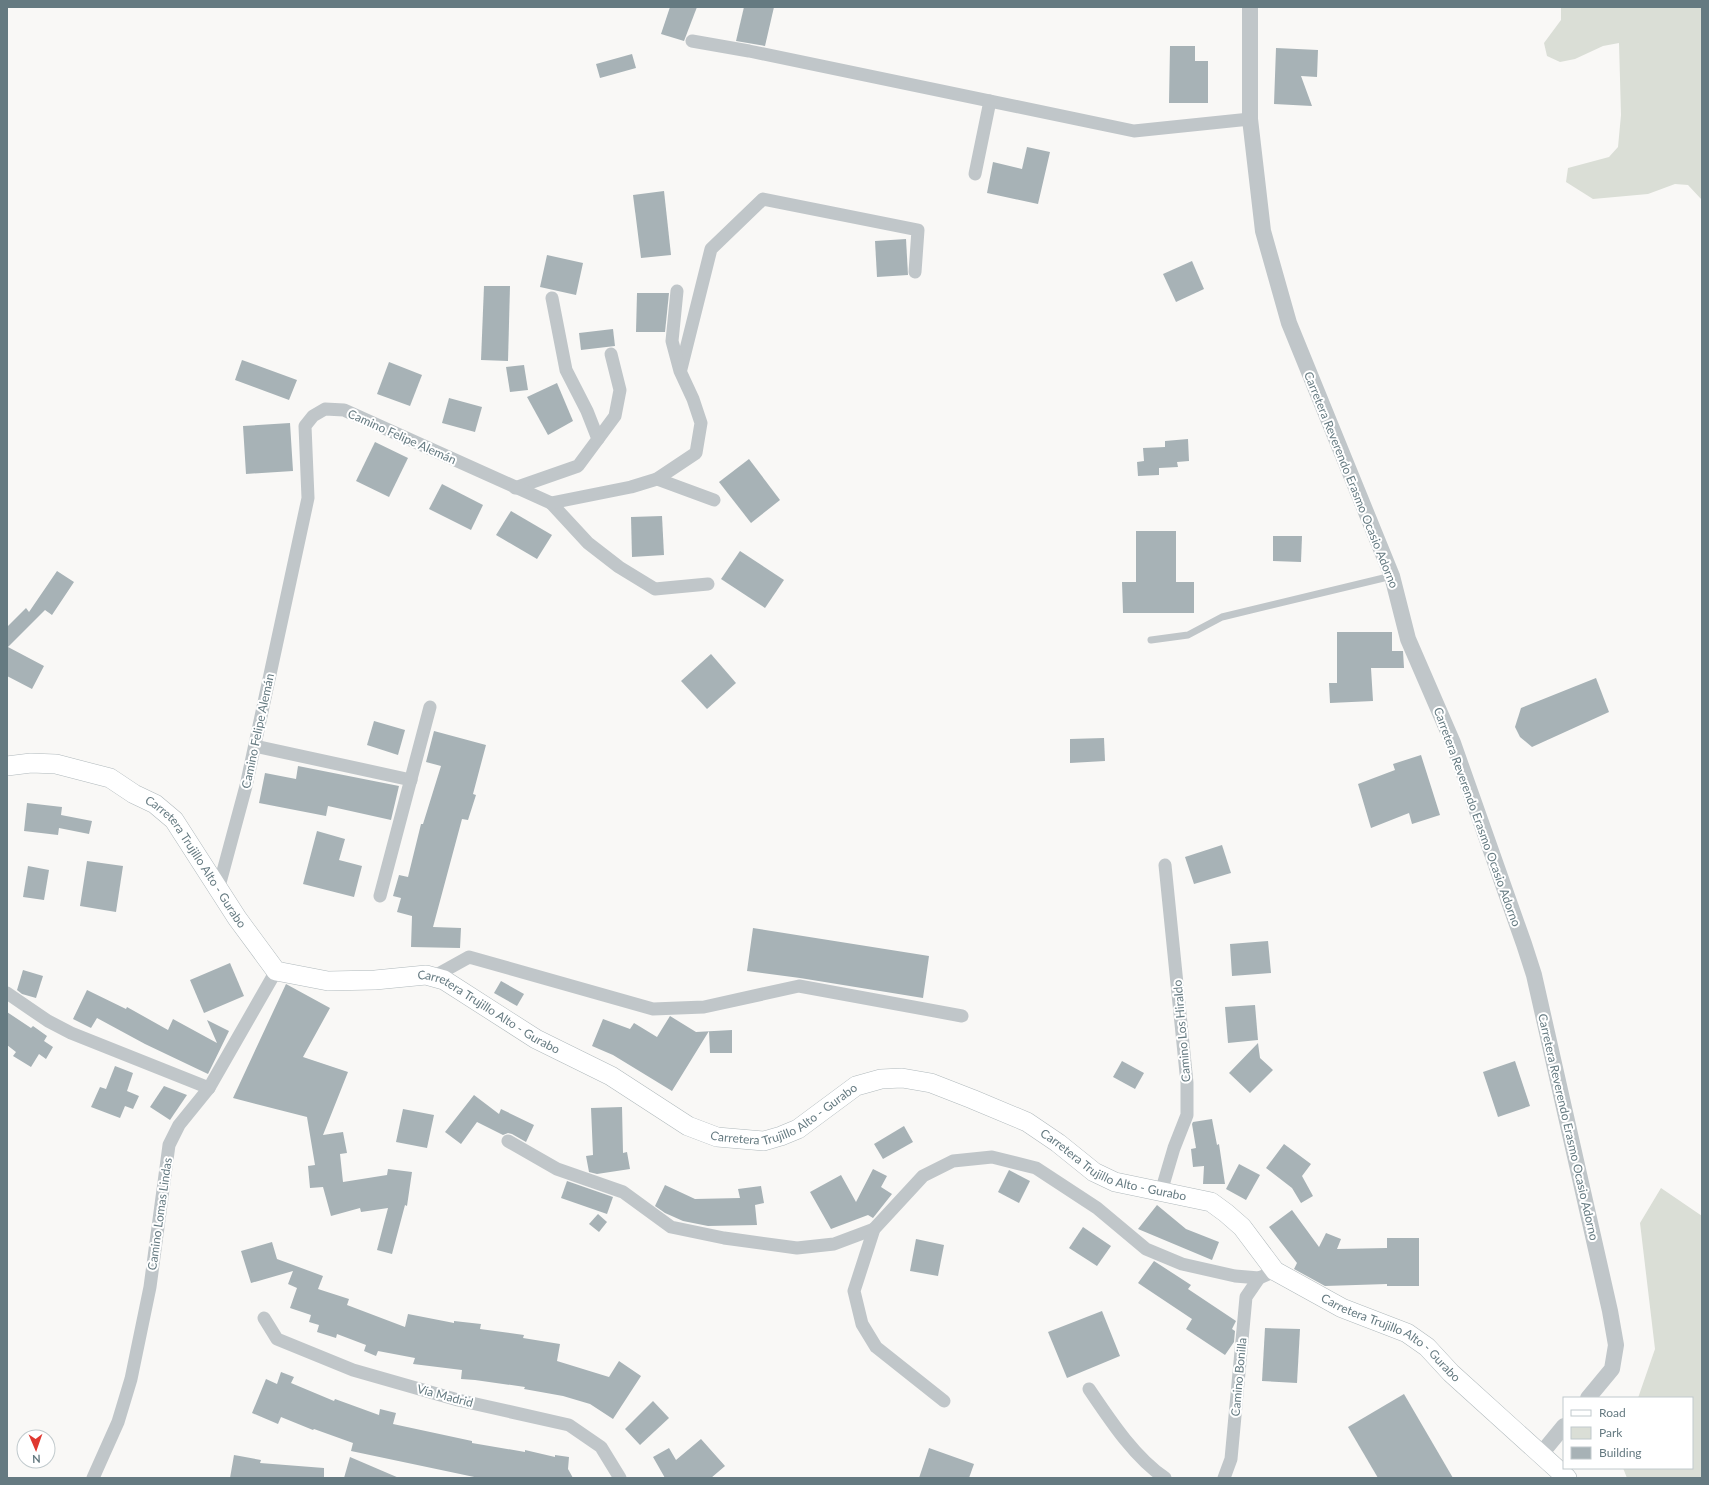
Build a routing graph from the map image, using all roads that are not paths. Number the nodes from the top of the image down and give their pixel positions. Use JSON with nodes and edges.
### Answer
{"nodes":[{"id":1,"x":1250,"y":7,"type":"edge"},
{"id":2,"x":692,"y":41,"type":"dead end"},
{"id":3,"x":990,"y":101,"type":"junction"},
{"id":4,"x":1250,"y":119,"type":"junction"},
{"id":5,"x":976,"y":174,"type":"dead end"},
{"id":6,"x":915,"y":272,"type":"dead end"},
{"id":7,"x":677,"y":290,"type":"dead end"},
{"id":8,"x":552,"y":298,"type":"dead end"},
{"id":9,"x":611,"y":354,"type":"dead end"},
{"id":10,"x":680,"y":371,"type":"junction"},
{"id":11,"x":598,"y":439,"type":"junction"},
{"id":12,"x":657,"y":479,"type":"junction"},
{"id":13,"x":515,"y":488,"type":"junction"},
{"id":14,"x":714,"y":500,"type":"dead end"},
{"id":15,"x":551,"y":503,"type":"junction"},
{"id":16,"x":1392,"y":576,"type":"junction"},
{"id":17,"x":708,"y":584,"type":"dead end"},
{"id":18,"x":1151,"y":640,"type":"dead end"},
{"id":19,"x":430,"y":707,"type":"dead end"},
{"id":20,"x":255,"y":746,"type":"junction"},
{"id":21,"x":7,"y":766,"type":"edge"},
{"id":22,"x":411,"y":780,"type":"junction"},
{"id":23,"x":1165,"y":865,"type":"dead end"},
{"id":24,"x":218,"y":890,"type":"junction"},
{"id":25,"x":380,"y":896,"type":"dead end"},
{"id":26,"x":276,"y":971,"type":"junction"},
{"id":27,"x":433,"y":977,"type":"junction"},
{"id":28,"x":7,"y":993,"type":"edge"},
{"id":29,"x":962,"y":1016,"type":"dead end"},
{"id":30,"x":210,"y":1088,"type":"junction"},
{"id":31,"x":508,"y":1141,"type":"dead end"},
{"id":32,"x":1161,"y":1192,"type":"junction"},
{"id":33,"x":874,"y":1229,"type":"junction"},
{"id":34,"x":1267,"y":1275,"type":"junction"},
{"id":35,"x":264,"y":1318,"type":"dead end"},
{"id":36,"x":1089,"y":1389,"type":"dead end"},
{"id":37,"x":1589,"y":1397,"type":"edge"},
{"id":38,"x":944,"y":1401,"type":"dead end"},
{"id":39,"x":1563,"y":1427,"type":"edge"},
{"id":40,"x":1541,"y":1454,"type":"junction"},
{"id":41,"x":93,"y":1478,"type":"edge"},
{"id":42,"x":620,"y":1478,"type":"edge"},
{"id":43,"x":1165,"y":1478,"type":"edge"},
{"id":44,"x":1224,"y":1478,"type":"edge"},
{"id":45,"x":1567,"y":1478,"type":"edge"}],
"edges":[{"from":1,"to":4,"type":"street","name":"Carretera Reverendo Erasmo Ocasio Adorno"},
{"from":2,"to":3,"type":"street"},
{"from":3,"to":4,"type":"street"},
{"from":3,"to":5,"type":"street"},
{"from":4,"to":16,"type":"street","name":"Carretera Reverendo Erasmo Ocasio Adorno"},
{"from":6,"to":10,"type":"street"},
{"from":7,"to":10,"type":"street"},
{"from":8,"to":11,"type":"street"},
{"from":9,"to":11,"type":"street"},
{"from":10,"to":12,"type":"street"},
{"from":11,"to":13,"type":"street"},
{"from":12,"to":14,"type":"street"},
{"from":12,"to":15,"type":"street"},
{"from":13,"to":15,"type":"street","name":"Camino Felipe Alemán"},
{"from":13,"to":20,"type":"street","name":"Camino Felipe Alemán"},
{"from":15,"to":17,"type":"street"},
{"from":16,"to":18,"type":"lane"},
{"from":16,"to":37,"type":"street","name":"Carretera Reverendo Erasmo Ocasio Adorno"},
{"from":19,"to":22,"type":"street"},
{"from":20,"to":22,"type":"street"},
{"from":20,"to":24,"type":"street","name":"Camino Felipe Alemán"},
{"from":21,"to":24,"type":"main road","name":"Carretera Trujillo Alto - Gurabo"},
{"from":22,"to":25,"type":"street"},
{"from":23,"to":32,"type":"street","name":"Camino Los Hiraldo"},
{"from":24,"to":26,"type":"main road","name":"Carretera Trujillo Alto - Gurabo"},
{"from":26,"to":27,"type":"main road","name":"Carretera Trujillo Alto - Gurabo"},
{"from":26,"to":30,"type":"street","name":"Camino Lomas Lindas"},
{"from":27,"to":29,"type":"street"},
{"from":27,"to":32,"type":"main road","name":"Carretera Trujillo Alto - Gurabo"},
{"from":28,"to":30,"type":"street"},
{"from":30,"to":41,"type":"street","name":"Camino Lomas Lindas"},
{"from":31,"to":33,"type":"street"},
{"from":32,"to":34,"type":"main road","name":"Carretera Trujillo Alto - Gurabo"},
{"from":33,"to":34,"type":"street"},
{"from":33,"to":38,"type":"street"},
{"from":34,"to":40,"type":"main road","name":"Carretera Trujillo Alto - Gurabo"},
{"from":34,"to":44,"type":"street","name":"Camino Bonilla"},
{"from":35,"to":42,"type":"street","name":"Vía Madrid"},
{"from":36,"to":43,"type":"street"},
{"from":39,"to":40,"type":"street"},
{"from":40,"to":45,"type":"main road","name":"Carretera Trujillo Alto - Gurabo"}]}
